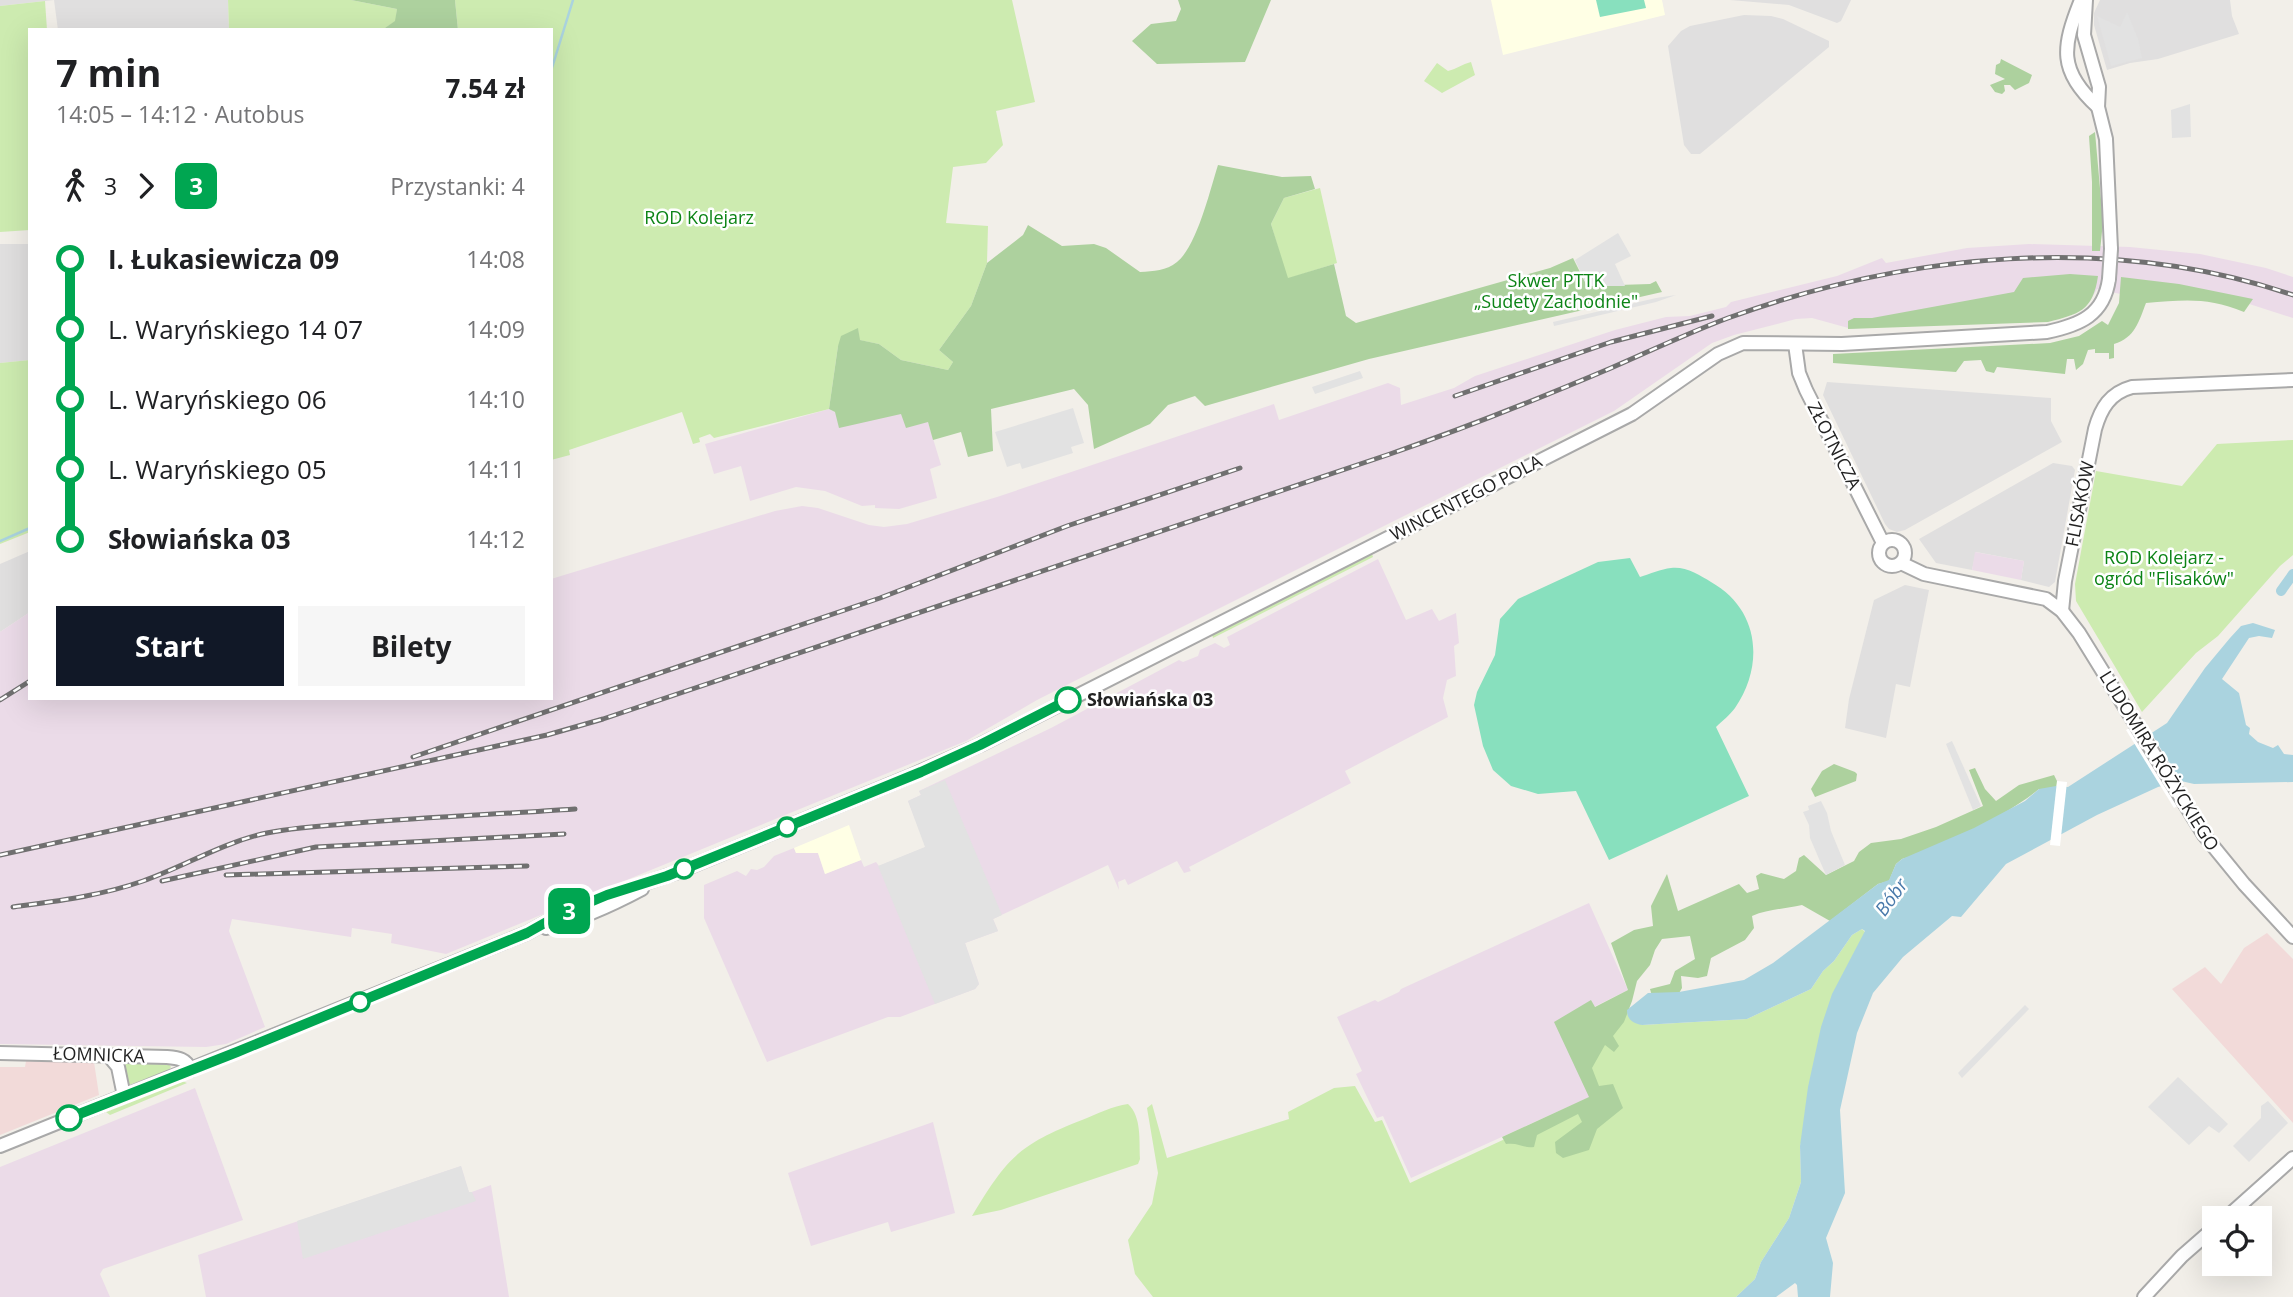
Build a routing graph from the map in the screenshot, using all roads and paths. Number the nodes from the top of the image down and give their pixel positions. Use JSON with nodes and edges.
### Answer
{"nodes":[{"id":1,"x":2081,"y":0,"type":"edge"},
{"id":2,"x":2086,"y":0,"type":"edge"},
{"id":3,"x":2099,"y":87,"type":"junction"},
{"id":4,"x":2081,"y":92,"type":"junction"},
{"id":5,"x":2098,"y":107,"type":"junction"},
{"id":6,"x":1795,"y":344,"type":"junction"},
{"id":7,"x":2293,"y":380,"type":"edge"},
{"id":8,"x":1883,"y":543,"type":"junction"},
{"id":9,"x":1901,"y":563,"type":"junction"},
{"id":10,"x":2062,"y":611,"type":"junction"},
{"id":11,"x":2293,"y":937,"type":"edge"},
{"id":12,"x":0,"y":1053,"type":"edge"},
{"id":13,"x":108,"y":1055,"type":"junction"},
{"id":14,"x":191,"y":1070,"type":"junction"},
{"id":15,"x":124,"y":1096,"type":"junction"},
{"id":16,"x":0,"y":1146,"type":"edge"},
{"id":17,"x":2293,"y":1158,"type":"edge"},
{"id":18,"x":2239,"y":1206,"type":"edge"},
{"id":19,"x":2202,"y":1238,"type":"edge"},
{"id":20,"x":2144,"y":1297,"type":"edge"}],
"edges":[{"from":1,"to":4,"type":"street"},
{"from":2,"to":3,"type":"street","name":"WINCENTEGO POLA"},
{"from":3,"to":4,"type":"street"},
{"from":3,"to":5,"type":"street","name":"WINCENTEGO POLA"},
{"from":4,"to":5,"type":"street"},
{"from":5,"to":6,"type":"street","name":"WINCENTEGO POLA","bridge":true},
{"from":6,"to":8,"type":"street","name":"ZŁOTNICZA"},
{"from":6,"to":14,"type":"street","name":"WINCENTEGO POLA"},
{"from":7,"to":10,"type":"street","name":"FLISAKÓW"},
{"from":8,"to":9,"type":"street"},
{"from":8,"to":9,"type":"street"},
{"from":9,"to":10,"type":"street"},
{"from":10,"to":11,"type":"street","name":"LUDOMIRA RÓŻYCKIEGO"},
{"from":12,"to":13,"type":"street","name":"ŁOMNICKA"},
{"from":13,"to":14,"type":"street","name":"ŁOMNICKA"},
{"from":13,"to":15,"type":"street"},
{"from":14,"to":15,"type":"street","name":"WINCENTEGO POLA"},
{"from":15,"to":16,"type":"street","name":"WINCENTEGO POLA"},
{"from":17,"to":18,"type":"street"},
{"from":19,"to":20,"type":"street"}]}
